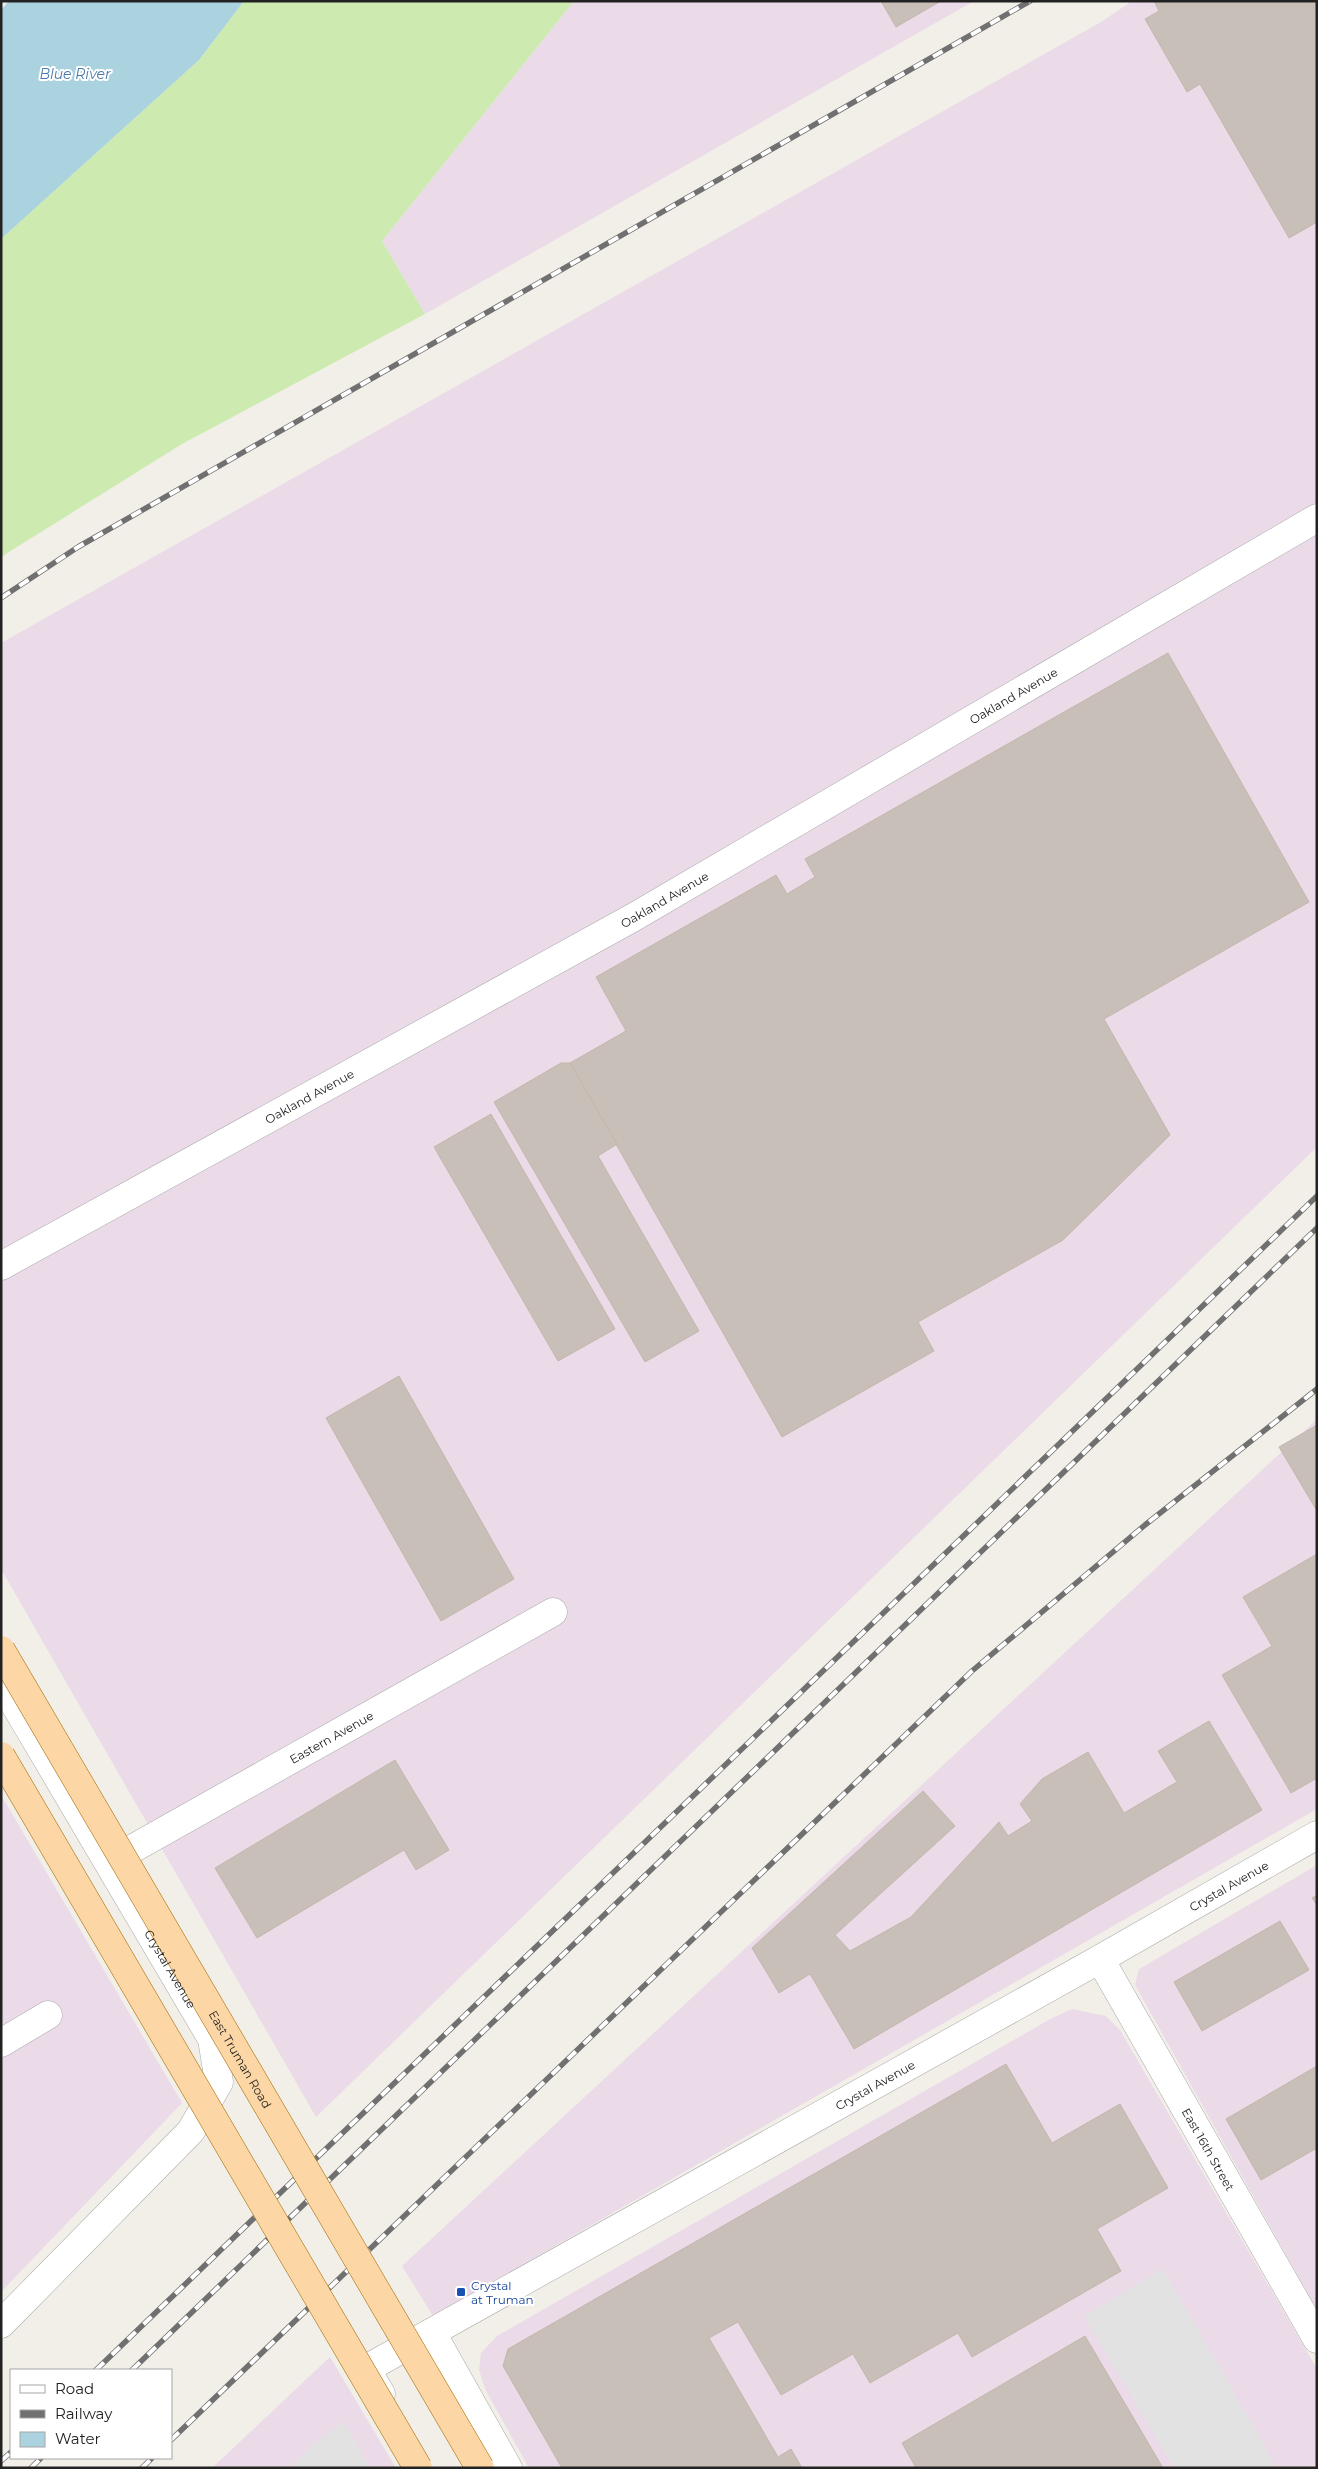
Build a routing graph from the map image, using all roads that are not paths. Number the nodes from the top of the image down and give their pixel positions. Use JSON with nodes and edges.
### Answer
{"nodes":[{"id":1,"x":1317,"y":518,"type":"edge"},
{"id":2,"x":1,"y":1266,"type":"edge"},
{"id":3,"x":553,"y":1612,"type":"dead end"},
{"id":4,"x":1,"y":1650,"type":"edge"},
{"id":5,"x":1,"y":1681,"type":"edge"},
{"id":6,"x":9,"y":1714,"type":"edge"},
{"id":7,"x":1,"y":1756,"type":"edge"},
{"id":8,"x":1317,"y":1835,"type":"edge"},
{"id":9,"x":109,"y":1862,"type":"junction"},
{"id":10,"x":1100,"y":1959,"type":"junction"},
{"id":11,"x":48,"y":2016,"type":"dead end"},
{"id":12,"x":1,"y":2043,"type":"edge"},
{"id":13,"x":1,"y":2324,"type":"edge"},
{"id":14,"x":432,"y":2333,"type":"junction"},
{"id":15,"x":1317,"y":2339,"type":"edge"},
{"id":16,"x":418,"y":2468,"type":"edge"},
{"id":17,"x":425,"y":2468,"type":"edge"},
{"id":18,"x":480,"y":2468,"type":"edge"},
{"id":19,"x":508,"y":2468,"type":"edge"}],
"edges":[{"from":1,"to":2,"type":"street","name":"Oakland Avenue"},
{"from":3,"to":9,"type":"street","name":"Eastern Avenue"},
{"from":4,"to":18,"type":"main road","name":"East Truman Road","bridge":true},
{"from":5,"to":6,"type":"street","name":"Crystal Avenue"},
{"from":6,"to":9,"type":"street","name":"Crystal Avenue"},
{"from":7,"to":16,"type":"main road","bridge":true},
{"from":8,"to":10,"type":"street","name":"Crystal Avenue"},
{"from":9,"to":13,"type":"street","name":"Crystal Avenue"},
{"from":10,"to":14,"type":"street","name":"Crystal Avenue"},
{"from":10,"to":15,"type":"street","name":"East 16th Street"},
{"from":11,"to":12,"type":"street"},
{"from":14,"to":17,"type":"street","name":"Crystal Avenue"},
{"from":14,"to":19,"type":"street"}]}
